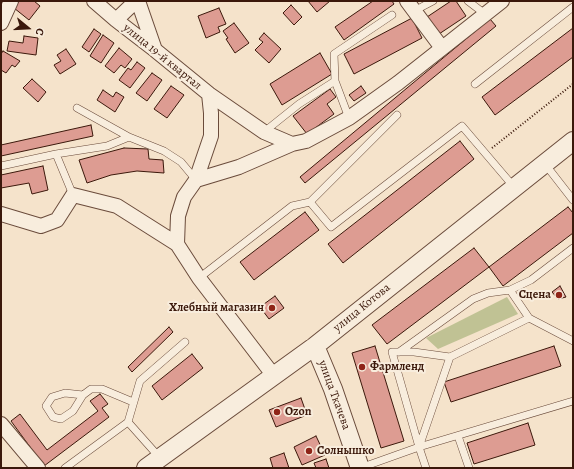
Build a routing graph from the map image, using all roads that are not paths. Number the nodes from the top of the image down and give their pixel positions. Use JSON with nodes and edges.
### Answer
{"nodes":[{"id":1,"x":11,"y":1,"type":"edge"},
{"id":2,"x":94,"y":1,"type":"edge"},
{"id":3,"x":137,"y":1,"type":"edge"},
{"id":4,"x":433,"y":1,"type":"edge"},
{"id":5,"x":468,"y":1,"type":"edge"},
{"id":6,"x":502,"y":1,"type":"edge"},
{"id":7,"x":410,"y":6,"type":"edge"},
{"id":8,"x":573,"y":7,"type":"edge"},
{"id":9,"x":485,"y":14,"type":"junction"},
{"id":10,"x":392,"y":16,"type":"dead end"},
{"id":11,"x":116,"y":20,"type":"junction"},
{"id":12,"x":1,"y":23,"type":"edge"},
{"id":13,"x":442,"y":48,"type":"junction"},
{"id":14,"x":155,"y":50,"type":"junction"},
{"id":15,"x":336,"y":81,"type":"junction"},
{"id":16,"x":475,"y":84,"type":"dead end"},
{"id":17,"x":208,"y":94,"type":"junction"},
{"id":18,"x":77,"y":108,"type":"dead end"},
{"id":19,"x":397,"y":115,"type":"dead end"},
{"id":20,"x":349,"y":118,"type":"junction"},
{"id":21,"x":264,"y":132,"type":"junction"},
{"id":22,"x":128,"y":137,"type":"junction"},
{"id":23,"x":573,"y":141,"type":"edge"},
{"id":24,"x":292,"y":144,"type":"junction"},
{"id":25,"x":56,"y":154,"type":"junction"},
{"id":26,"x":264,"y":156,"type":"junction"},
{"id":27,"x":545,"y":164,"type":"junction"},
{"id":28,"x":1,"y":166,"type":"edge"},
{"id":29,"x":196,"y":180,"type":"junction"},
{"id":30,"x":514,"y":187,"type":"junction"},
{"id":31,"x":73,"y":195,"type":"junction"},
{"id":32,"x":573,"y":200,"type":"edge"},
{"id":33,"x":310,"y":202,"type":"junction"},
{"id":34,"x":1,"y":214,"type":"edge"},
{"id":35,"x":177,"y":244,"type":"junction"},
{"id":36,"x":573,"y":248,"type":"edge"},
{"id":37,"x":199,"y":278,"type":"junction"},
{"id":38,"x":510,"y":290,"type":"junction"},
{"id":39,"x":528,"y":318,"type":"junction"},
{"id":40,"x":573,"y":341,"type":"edge"},
{"id":41,"x":185,"y":342,"type":"dead end"},
{"id":42,"x":315,"y":346,"type":"junction"},
{"id":43,"x":399,"y":352,"type":"junction"},
{"id":44,"x":450,"y":357,"type":"junction"},
{"id":45,"x":274,"y":376,"type":"junction"},
{"id":46,"x":83,"y":395,"type":"junction"},
{"id":47,"x":573,"y":401,"type":"edge"},
{"id":48,"x":133,"y":402,"type":"junction"},
{"id":49,"x":128,"y":422,"type":"junction"},
{"id":50,"x":1,"y":424,"type":"edge"},
{"id":51,"x":458,"y":436,"type":"junction"},
{"id":52,"x":419,"y":447,"type":"junction"},
{"id":53,"x":153,"y":463,"type":"edge"},
{"id":54,"x":38,"y":468,"type":"edge"},
{"id":55,"x":65,"y":468,"type":"edge"},
{"id":56,"x":360,"y":468,"type":"edge"},
{"id":57,"x":426,"y":468,"type":"edge"},
{"id":58,"x":469,"y":468,"type":"edge"}],
"edges":[{"from":1,"to":12,"type":"street"},
{"from":2,"to":11,"type":"street","name":"улица 19-й квартал"},
{"from":3,"to":11,"type":"street","name":"улица 19-й квартал"},
{"from":3,"to":14,"type":"street"},
{"from":4,"to":7,"type":"lane"},
{"from":5,"to":9,"type":"lane"},
{"from":6,"to":9,"type":"street"},
{"from":7,"to":13,"type":"street"},
{"from":8,"to":16,"type":"lane"},
{"from":9,"to":13,"type":"street"},
{"from":10,"to":15,"type":"lane"},
{"from":11,"to":14,"type":"street","name":"улица 19-й квартал"},
{"from":13,"to":20,"type":"street"},
{"from":14,"to":17,"type":"street","name":"улица 19-й квартал"},
{"from":15,"to":20,"type":"lane"},
{"from":15,"to":21,"type":"lane"},
{"from":17,"to":21,"type":"street","name":"улица 19-й квартал"},
{"from":17,"to":29,"type":"street"},
{"from":18,"to":22,"type":"lane"},
{"from":19,"to":33,"type":"lane"},
{"from":20,"to":24,"type":"street"},
{"from":21,"to":24,"type":"street","name":"улица 19-й квартал"},
{"from":21,"to":26,"type":"street"},
{"from":22,"to":25,"type":"lane"},
{"from":22,"to":29,"type":"lane"},
{"from":23,"to":27,"type":"street","name":"улица Котова"},
{"from":24,"to":26,"type":"street"},
{"from":25,"to":28,"type":"lane"},
{"from":25,"to":31,"type":"lane"},
{"from":26,"to":29,"type":"street"},
{"from":27,"to":30,"type":"street","name":"улица Котова"},
{"from":27,"to":32,"type":"lane"},
{"from":29,"to":35,"type":"street"},
{"from":30,"to":33,"type":"lane"},
{"from":30,"to":42,"type":"street","name":"улица Котова"},
{"from":31,"to":34,"type":"street"},
{"from":31,"to":35,"type":"street"},
{"from":33,"to":37,"type":"lane"},
{"from":35,"to":37,"type":"street"},
{"from":36,"to":38,"type":"lane"},
{"from":37,"to":45,"type":"street"},
{"from":38,"to":39,"type":"lane"},
{"from":38,"to":43,"type":"lane"},
{"from":39,"to":40,"type":"lane"},
{"from":39,"to":44,"type":"lane"},
{"from":41,"to":48,"type":"lane"},
{"from":42,"to":45,"type":"street","name":"улица Котова"},
{"from":42,"to":56,"type":"street","name":"улица Ткачева"},
{"from":43,"to":44,"type":"lane"},
{"from":43,"to":52,"type":"lane"},
{"from":44,"to":52,"type":"lane"},
{"from":45,"to":53,"type":"street","name":"улица Котова"},
{"from":46,"to":46,"type":"lane"},
{"from":46,"to":48,"type":"lane"},
{"from":47,"to":51,"type":"lane"},
{"from":48,"to":49,"type":"lane"},
{"from":49,"to":53,"type":"lane"},
{"from":49,"to":55,"type":"lane"},
{"from":50,"to":54,"type":"street"},
{"from":51,"to":52,"type":"lane"},
{"from":51,"to":58,"type":"lane"},
{"from":52,"to":56,"type":"lane"},
{"from":52,"to":57,"type":"lane"}]}
